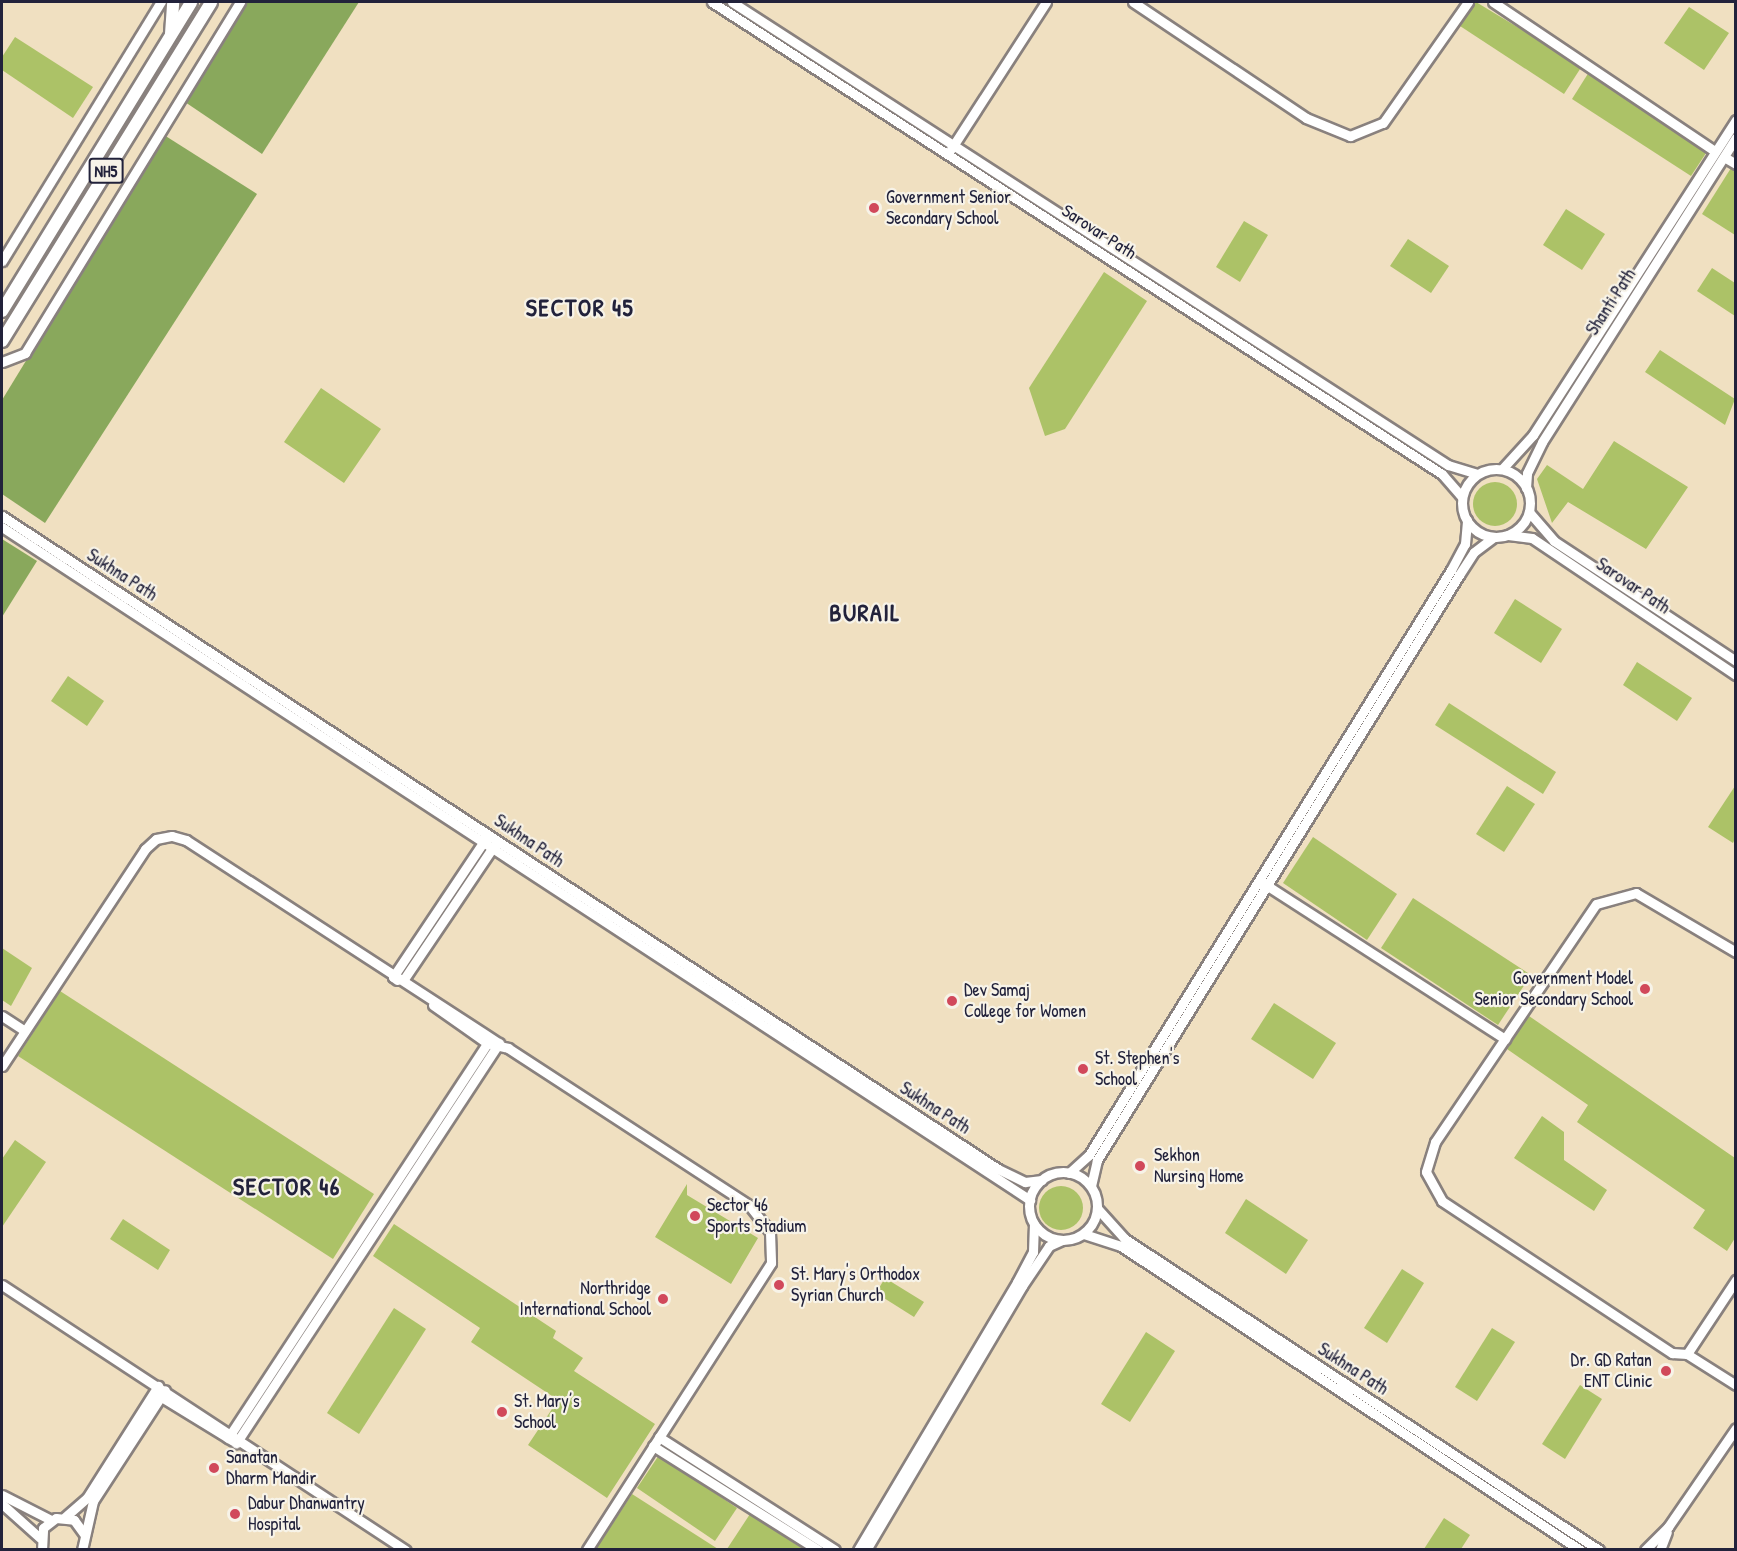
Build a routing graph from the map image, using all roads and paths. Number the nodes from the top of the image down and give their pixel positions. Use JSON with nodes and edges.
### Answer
{"nodes":[{"id":1,"x":161,"y":2,"type":"edge"},
{"id":2,"x":173,"y":2,"type":"edge"},
{"id":3,"x":191,"y":2,"type":"edge"},
{"id":4,"x":211,"y":2,"type":"edge"},
{"id":5,"x":240,"y":2,"type":"edge"},
{"id":6,"x":712,"y":2,"type":"edge"},
{"id":7,"x":732,"y":2,"type":"edge"},
{"id":8,"x":1046,"y":2,"type":"edge"},
{"id":9,"x":1133,"y":2,"type":"edge"},
{"id":10,"x":1468,"y":2,"type":"edge"},
{"id":11,"x":1493,"y":2,"type":"edge"},
{"id":12,"x":171,"y":34,"type":"junction"},
{"id":13,"x":1736,"y":120,"type":"edge"},
{"id":14,"x":1736,"y":138,"type":"edge"},
{"id":15,"x":954,"y":145,"type":"junction"},
{"id":16,"x":948,"y":154,"type":"junction"},
{"id":17,"x":1719,"y":154,"type":"junction"},
{"id":18,"x":1736,"y":165,"type":"edge"},
{"id":19,"x":2,"y":261,"type":"edge"},
{"id":20,"x":2,"y":312,"type":"edge"},
{"id":21,"x":2,"y":341,"type":"edge"},
{"id":22,"x":2,"y":362,"type":"edge"},
{"id":23,"x":1502,"y":469,"type":"junction"},
{"id":24,"x":1477,"y":474,"type":"junction"},
{"id":25,"x":1527,"y":488,"type":"junction"},
{"id":26,"x":1462,"y":497,"type":"junction"},
{"id":27,"x":1529,"y":512,"type":"junction"},
{"id":28,"x":2,"y":516,"type":"edge"},
{"id":29,"x":1467,"y":520,"type":"junction"},
{"id":30,"x":2,"y":527,"type":"edge"},
{"id":31,"x":1508,"y":535,"type":"junction"},
{"id":32,"x":1494,"y":537,"type":"junction"},
{"id":33,"x":1736,"y":661,"type":"edge"},
{"id":34,"x":1736,"y":675,"type":"edge"},
{"id":35,"x":491,"y":840,"type":"junction"},
{"id":36,"x":1263,"y":883,"type":"junction"},
{"id":37,"x":1736,"y":952,"type":"edge"},
{"id":38,"x":393,"y":977,"type":"junction"},
{"id":39,"x":404,"y":979,"type":"junction"},
{"id":40,"x":2,"y":1016,"type":"edge"},
{"id":41,"x":25,"y":1031,"type":"junction"},
{"id":42,"x":1505,"y":1039,"type":"junction"},
{"id":43,"x":487,"y":1043,"type":"junction"},
{"id":44,"x":499,"y":1043,"type":"junction"},
{"id":45,"x":2,"y":1066,"type":"edge"},
{"id":46,"x":1069,"y":1173,"type":"junction"},
{"id":47,"x":1042,"y":1180,"type":"junction"},
{"id":48,"x":1091,"y":1186,"type":"junction"},
{"id":49,"x":1030,"y":1200,"type":"junction"},
{"id":50,"x":1097,"y":1208,"type":"junction"},
{"id":51,"x":1034,"y":1224,"type":"junction"},
{"id":52,"x":1084,"y":1234,"type":"junction"},
{"id":53,"x":1062,"y":1240,"type":"junction"},
{"id":54,"x":1736,"y":1280,"type":"edge"},
{"id":55,"x":2,"y":1285,"type":"edge"},
{"id":56,"x":1687,"y":1354,"type":"junction"},
{"id":57,"x":1736,"y":1385,"type":"edge"},
{"id":58,"x":160,"y":1391,"type":"junction"},
{"id":59,"x":1736,"y":1428,"type":"edge"},
{"id":60,"x":659,"y":1437,"type":"junction"},
{"id":61,"x":237,"y":1439,"type":"junction"},
{"id":62,"x":653,"y":1446,"type":"junction"},
{"id":63,"x":2,"y":1495,"type":"edge"},
{"id":64,"x":2,"y":1504,"type":"edge"},
{"id":65,"x":65,"y":1517,"type":"junction"},
{"id":66,"x":51,"y":1520,"type":"junction"},
{"id":67,"x":1668,"y":1527,"type":"junction"},
{"id":68,"x":84,"y":1536,"type":"junction"},
{"id":69,"x":40,"y":1538,"type":"junction"},
{"id":70,"x":42,"y":1550,"type":"edge"},
{"id":71,"x":82,"y":1550,"type":"edge"},
{"id":72,"x":93,"y":1550,"type":"edge"},
{"id":73,"x":406,"y":1550,"type":"edge"},
{"id":74,"x":587,"y":1550,"type":"edge"},
{"id":75,"x":818,"y":1550,"type":"edge"},
{"id":76,"x":835,"y":1550,"type":"edge"},
{"id":77,"x":858,"y":1550,"type":"edge"},
{"id":78,"x":866,"y":1550,"type":"edge"},
{"id":79,"x":1580,"y":1550,"type":"edge"},
{"id":80,"x":1599,"y":1550,"type":"edge"},
{"id":81,"x":1645,"y":1550,"type":"edge"},
{"id":82,"x":1660,"y":1550,"type":"edge"}],
"edges":[{"from":1,"to":19,"type":"main road"},
{"from":2,"to":12,"type":"highway"},
{"from":3,"to":12,"type":"highway","number":"NH5"},
{"from":4,"to":21,"type":"highway","number":"NH5"},
{"from":5,"to":22,"type":"main road"},
{"from":6,"to":16,"type":"main road","name":"Sarovar Path"},
{"from":7,"to":15,"type":"main road","name":"Sarovar Path"},
{"from":8,"to":15,"type":"main road"},
{"from":9,"to":10,"type":"main road"},
{"from":11,"to":17,"type":"main road"},
{"from":12,"to":20,"type":"highway","number":"NH5"},
{"from":13,"to":17,"type":"main road"},
{"from":14,"to":17,"type":"main road","name":"Shanti Path"},
{"from":15,"to":16,"type":"main road"},
{"from":15,"to":24,"type":"main road","name":"Sarovar Path"},
{"from":16,"to":26,"type":"main road","name":"Sarovar Path"},
{"from":17,"to":18,"type":"main road"},
{"from":17,"to":23,"type":"main road","name":"Shanti Path"},
{"from":17,"to":25,"type":"main road","name":"Shanti Path"},
{"from":23,"to":24,"type":"main road"},
{"from":23,"to":25,"type":"main road"},
{"from":24,"to":26,"type":"main road"},
{"from":25,"to":27,"type":"main road"},
{"from":26,"to":29,"type":"main road"},
{"from":27,"to":31,"type":"main road"},
{"from":27,"to":33,"type":"main road","name":"Sarovar Path"},
{"from":28,"to":35,"type":"main road","name":"Sukhna Path"},
{"from":29,"to":32,"type":"main road"},
{"from":29,"to":36,"type":"main road"},
{"from":30,"to":35,"type":"main road","name":"Sukhna Path"},
{"from":31,"to":32,"type":"main road"},
{"from":31,"to":34,"type":"main road","name":"Sarovar Path"},
{"from":32,"to":36,"type":"main road"},
{"from":35,"to":38,"type":"main road"},
{"from":35,"to":39,"type":"main road"},
{"from":35,"to":47,"type":"main road","name":"Sukhna Path"},
{"from":35,"to":49,"type":"main road","name":"Sukhna Path"},
{"from":36,"to":42,"type":"main road"},
{"from":36,"to":46,"type":"main road"},
{"from":36,"to":48,"type":"main road"},
{"from":37,"to":42,"type":"main road"},
{"from":38,"to":39,"type":"main road"},
{"from":38,"to":41,"type":"main road"},
{"from":38,"to":43,"type":"main road"},
{"from":39,"to":44,"type":"main road"},
{"from":40,"to":41,"type":"main road"},
{"from":41,"to":45,"type":"main road"},
{"from":42,"to":56,"type":"main road"},
{"from":43,"to":44,"type":"main road"},
{"from":43,"to":61,"type":"main road"},
{"from":44,"to":60,"type":"main road"},
{"from":44,"to":61,"type":"main road"},
{"from":46,"to":47,"type":"main road"},
{"from":46,"to":48,"type":"main road"},
{"from":47,"to":49,"type":"main road"},
{"from":48,"to":50,"type":"main road"},
{"from":49,"to":51,"type":"main road"},
{"from":50,"to":52,"type":"main road"},
{"from":50,"to":80,"type":"main road","name":"Sukhna Path"},
{"from":51,"to":53,"type":"main road"},
{"from":51,"to":77,"type":"main road"},
{"from":52,"to":53,"type":"main road"},
{"from":52,"to":79,"type":"main road","name":"Sukhna Path"},
{"from":53,"to":78,"type":"main road"},
{"from":54,"to":56,"type":"main road"},
{"from":55,"to":58,"type":"main road"},
{"from":56,"to":57,"type":"main road"},
{"from":58,"to":61,"type":"main road"},
{"from":58,"to":65,"type":"main road"},
{"from":58,"to":68,"type":"main road"},
{"from":59,"to":67,"type":"main road"},
{"from":60,"to":62,"type":"main road"},
{"from":60,"to":76,"type":"main road"},
{"from":61,"to":73,"type":"main road"},
{"from":62,"to":74,"type":"main road"},
{"from":62,"to":75,"type":"main road"},
{"from":63,"to":66,"type":"main road"},
{"from":64,"to":69,"type":"main road"},
{"from":65,"to":66,"type":"main road"},
{"from":65,"to":68,"type":"main road"},
{"from":66,"to":69,"type":"main road"},
{"from":67,"to":81,"type":"main road"},
{"from":67,"to":82,"type":"main road"},
{"from":68,"to":71,"type":"main road"},
{"from":68,"to":72,"type":"main road"},
{"from":69,"to":70,"type":"main road"}]}
